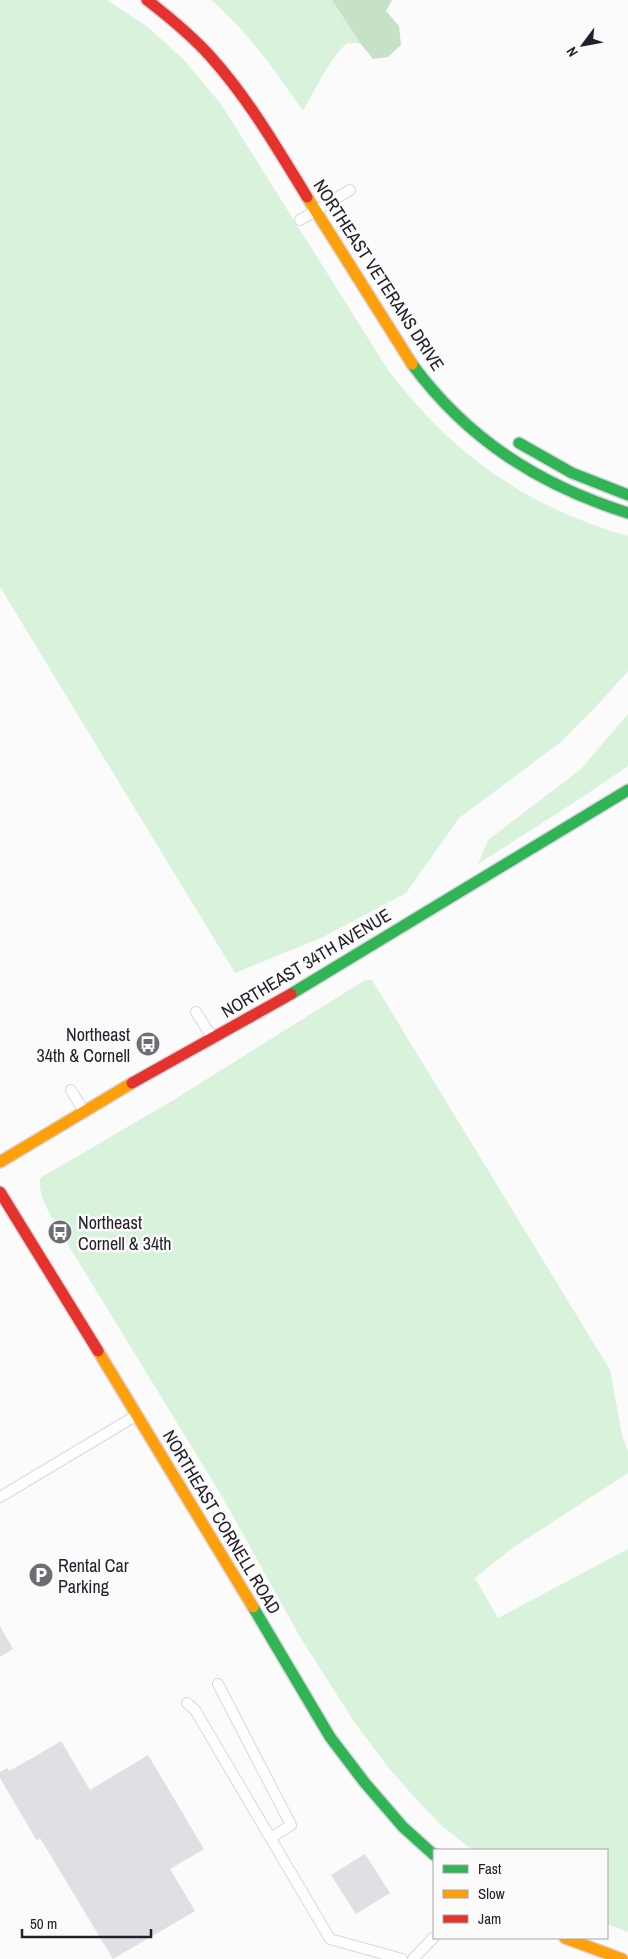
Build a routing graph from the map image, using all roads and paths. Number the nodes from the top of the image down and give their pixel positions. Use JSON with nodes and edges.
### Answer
{"nodes":[{"id":1,"x":147,"y":0,"type":"edge"},
{"id":2,"x":350,"y":190,"type":"dead end"},
{"id":3,"x":316,"y":210,"type":"junction"},
{"id":4,"x":300,"y":220,"type":"dead end"},
{"id":5,"x":511,"y":437,"type":"dead end"},
{"id":6,"x":628,"y":495,"type":"edge"},
{"id":7,"x":628,"y":514,"type":"edge"},
{"id":8,"x":628,"y":790,"type":"edge"},
{"id":9,"x":196,"y":1012,"type":"dead end"},
{"id":10,"x":212,"y":1038,"type":"junction"},
{"id":11,"x":71,"y":1090,"type":"dead end"},
{"id":12,"x":84,"y":1111,"type":"junction"},
{"id":13,"x":0,"y":1162,"type":"edge"},
{"id":14,"x":0,"y":1192,"type":"edge"},
{"id":15,"x":138,"y":1415,"type":"junction"},
{"id":16,"x":0,"y":1496,"type":"edge"},
{"id":17,"x":218,"y":1684,"type":"dead end"},
{"id":18,"x":187,"y":1703,"type":"dead end"},
{"id":19,"x":272,"y":1837,"type":"junction"},
{"id":20,"x":433,"y":1854,"type":"edge"},
{"id":21,"x":433,"y":1938,"type":"edge"},
{"id":22,"x":568,"y":1939,"type":"edge"},
{"id":23,"x":402,"y":1959,"type":"edge"},
{"id":24,"x":413,"y":1959,"type":"edge"},
{"id":25,"x":622,"y":1959,"type":"edge"}],
"edges":[{"from":1,"to":3,"type":"main road","name":"NORTHEAST VETERANS DRIVE"},
{"from":2,"to":3,"type":"lane"},
{"from":3,"to":4,"type":"lane"},
{"from":3,"to":7,"type":"main road","name":"NORTHEAST VETERANS DRIVE"},
{"from":5,"to":6,"type":"main road"},
{"from":8,"to":10,"type":"main road","name":"NORTHEAST 34TH AVENUE"},
{"from":9,"to":10,"type":"lane"},
{"from":10,"to":12,"type":"main road","name":"NORTHEAST 34TH AVENUE"},
{"from":11,"to":12,"type":"lane"},
{"from":12,"to":13,"type":"main road","name":"NORTHEAST 34TH AVENUE"},
{"from":14,"to":15,"type":"main road","name":"NORTHEAST CORNELL ROAD"},
{"from":15,"to":16,"type":"lane"},
{"from":15,"to":20,"type":"main road","name":"NORTHEAST CORNELL ROAD"},
{"from":17,"to":19,"type":"lane"},
{"from":18,"to":19,"type":"lane"},
{"from":19,"to":23,"type":"lane"},
{"from":21,"to":24,"type":"lane"},
{"from":22,"to":25,"type":"main road"}]}
